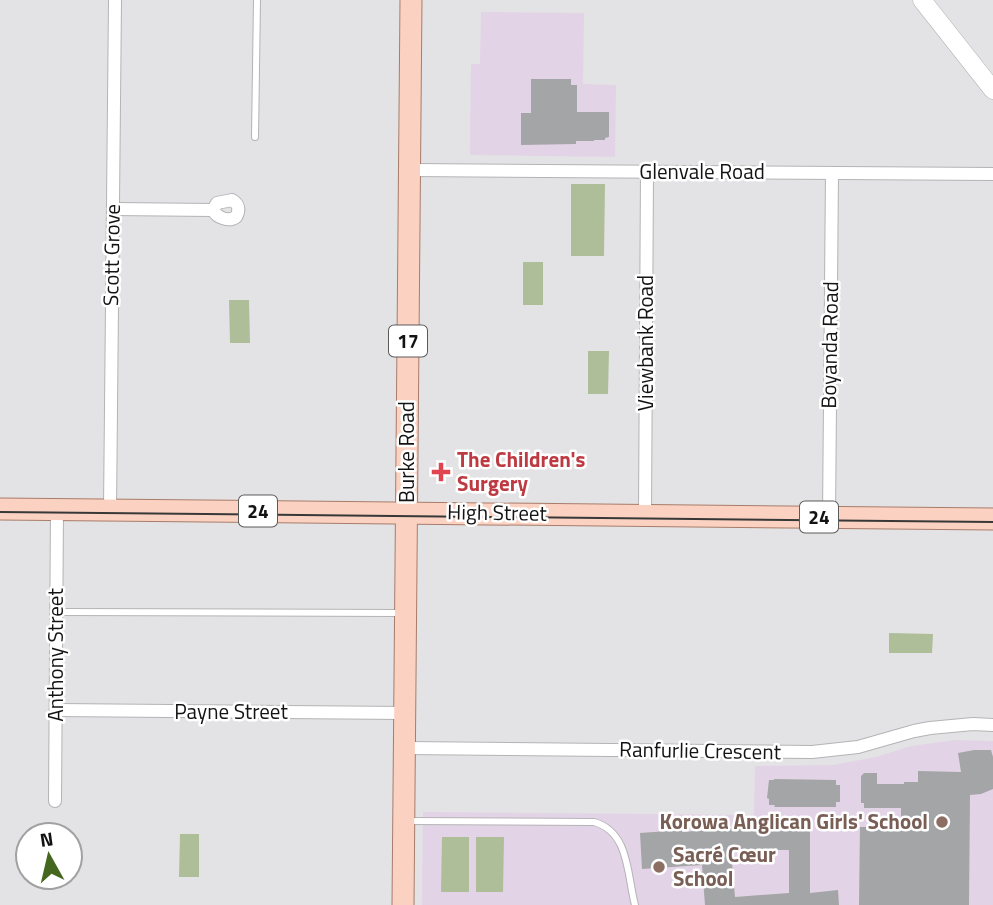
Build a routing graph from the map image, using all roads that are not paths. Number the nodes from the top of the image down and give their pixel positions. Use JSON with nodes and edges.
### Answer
{"nodes":[{"id":1,"x":115,"y":0,"type":"edge"},
{"id":2,"x":257,"y":0,"type":"edge"},
{"id":3,"x":411,"y":0,"type":"edge"},
{"id":4,"x":924,"y":1,"type":"edge"},
{"id":5,"x":993,"y":90,"type":"edge"},
{"id":6,"x":255,"y":137,"type":"dead end"},
{"id":7,"x":410,"y":170,"type":"junction"},
{"id":8,"x":648,"y":171,"type":"junction"},
{"id":9,"x":832,"y":173,"type":"junction"},
{"id":10,"x":993,"y":174,"type":"edge"},
{"id":11,"x":113,"y":209,"type":"junction"},
{"id":12,"x":213,"y":210,"type":"dead end"},
{"id":13,"x":0,"y":509,"type":"edge"},
{"id":14,"x":57,"y":509,"type":"junction"},
{"id":15,"x":110,"y":510,"type":"junction"},
{"id":16,"x":407,"y":512,"type":"junction"},
{"id":17,"x":645,"y":515,"type":"junction"},
{"id":18,"x":829,"y":517,"type":"junction"},
{"id":19,"x":993,"y":519,"type":"edge"},
{"id":20,"x":56,"y":612,"type":"junction"},
{"id":21,"x":406,"y":613,"type":"junction"},
{"id":22,"x":56,"y":710,"type":"junction"},
{"id":23,"x":405,"y":713,"type":"junction"},
{"id":24,"x":993,"y":725,"type":"edge"},
{"id":25,"x":405,"y":748,"type":"junction"},
{"id":26,"x":55,"y":801,"type":"dead end"},
{"id":27,"x":404,"y":821,"type":"junction"},
{"id":28,"x":403,"y":905,"type":"edge"},
{"id":29,"x":635,"y":905,"type":"edge"}],
"edges":[{"from":1,"to":11,"type":"street","name":"Scott Grove"},
{"from":2,"to":6,"type":"lane"},
{"from":3,"to":7,"type":"main road","name":"Burke Road","number":"17"},
{"from":4,"to":5,"type":"main road"},
{"from":7,"to":8,"type":"street","name":"Glenvale Road"},
{"from":7,"to":16,"type":"main road","name":"Burke Road","number":"17"},
{"from":8,"to":9,"type":"street","name":"Glenvale Road"},
{"from":8,"to":17,"type":"street","name":"Viewbank Road"},
{"from":9,"to":10,"type":"street","name":"Glenvale Road"},
{"from":9,"to":18,"type":"street","name":"Boyanda Road"},
{"from":11,"to":12,"type":"street"},
{"from":11,"to":15,"type":"street","name":"Scott Grove"},
{"from":13,"to":14,"type":"main road","name":"High Street","number":"24"},
{"from":14,"to":15,"type":"main road","name":"High Street","number":"24"},
{"from":14,"to":20,"type":"street","name":"Anthony Street"},
{"from":15,"to":16,"type":"main road","name":"High Street","number":"24"},
{"from":16,"to":17,"type":"main road","name":"High Street","number":"24"},
{"from":16,"to":21,"type":"main road","name":"Burke Road","number":"17"},
{"from":17,"to":18,"type":"main road","name":"High Street","number":"24"},
{"from":18,"to":19,"type":"main road","name":"High Street","number":"24"},
{"from":20,"to":21,"type":"lane"},
{"from":20,"to":22,"type":"street","name":"Anthony Street"},
{"from":21,"to":23,"type":"main road","name":"Burke Road","number":"17"},
{"from":22,"to":23,"type":"street","name":"Payne Street"},
{"from":22,"to":26,"type":"street","name":"Anthony Street"},
{"from":23,"to":25,"type":"main road","name":"Burke Road","number":"17"},
{"from":24,"to":25,"type":"street","name":"Ranfurlie Crescent"},
{"from":25,"to":27,"type":"main road","name":"Burke Road","number":"17"},
{"from":27,"to":28,"type":"main road","name":"Burke Road","number":"17"},
{"from":27,"to":29,"type":"lane"}]}
